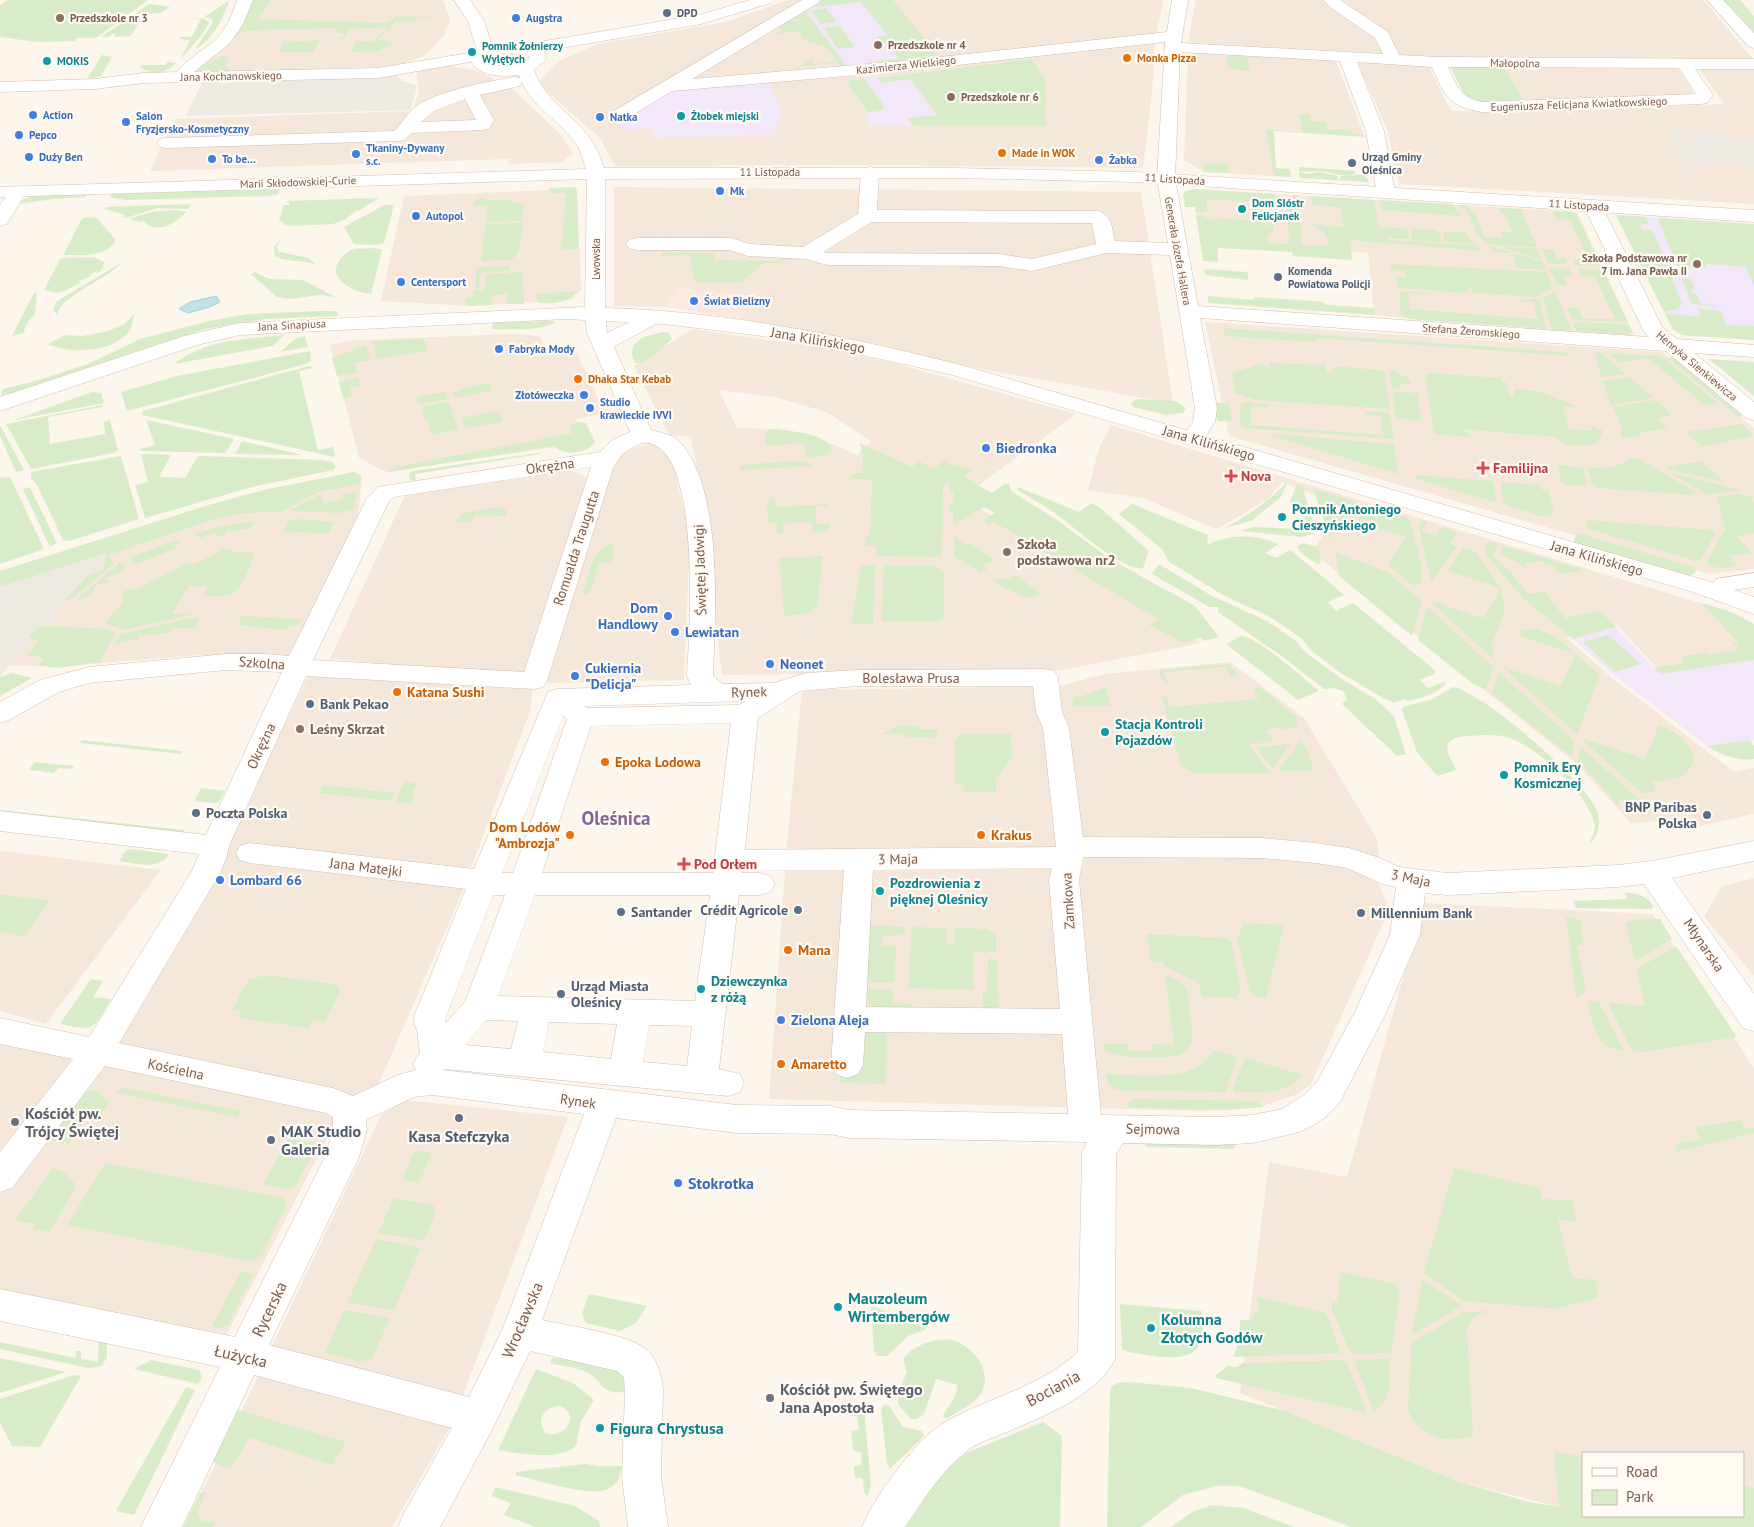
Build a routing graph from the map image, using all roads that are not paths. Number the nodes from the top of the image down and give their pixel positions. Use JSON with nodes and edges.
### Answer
{"nodes":[{"id":1,"x":245,"y":0,"type":"edge"},
{"id":2,"x":462,"y":0,"type":"edge"},
{"id":3,"x":766,"y":0,"type":"edge"},
{"id":4,"x":813,"y":0,"type":"edge"},
{"id":5,"x":1180,"y":0,"type":"edge"},
{"id":6,"x":1331,"y":0,"type":"edge"},
{"id":7,"x":1715,"y":0,"type":"edge"},
{"id":8,"x":476,"y":21,"type":"junction"},
{"id":9,"x":1173,"y":42,"type":"junction"},
{"id":10,"x":1754,"y":43,"type":"edge"},
{"id":11,"x":509,"y":48,"type":"junction"},
{"id":12,"x":533,"y":52,"type":"junction"},
{"id":13,"x":1346,"y":56,"type":"junction"},
{"id":14,"x":483,"y":58,"type":"junction"},
{"id":15,"x":1393,"y":59,"type":"junction"},
{"id":16,"x":1438,"y":62,"type":"junction"},
{"id":17,"x":1684,"y":64,"type":"junction"},
{"id":18,"x":1754,"y":64,"type":"edge"},
{"id":19,"x":525,"y":68,"type":"junction"},
{"id":20,"x":500,"y":70,"type":"junction"},
{"id":21,"x":182,"y":77,"type":"junction"},
{"id":22,"x":514,"y":82,"type":"junction"},
{"id":23,"x":669,"y":86,"type":"junction"},
{"id":24,"x":0,"y":87,"type":"edge"},
{"id":25,"x":468,"y":93,"type":"junction"},
{"id":26,"x":536,"y":94,"type":"junction"},
{"id":27,"x":618,"y":116,"type":"dead end"},
{"id":28,"x":408,"y":128,"type":"junction"},
{"id":29,"x":166,"y":143,"type":"dead end"},
{"id":30,"x":870,"y":172,"type":"junction"},
{"id":31,"x":596,"y":173,"type":"junction"},
{"id":32,"x":1166,"y":179,"type":"junction"},
{"id":33,"x":9,"y":192,"type":"edge"},
{"id":34,"x":1386,"y":193,"type":"junction"},
{"id":35,"x":1592,"y":206,"type":"junction"},
{"id":36,"x":867,"y":216,"type":"junction"},
{"id":37,"x":1754,"y":216,"type":"edge"},
{"id":38,"x":0,"y":220,"type":"edge"},
{"id":39,"x":636,"y":244,"type":"dead end"},
{"id":40,"x":1106,"y":247,"type":"junction"},
{"id":41,"x":1177,"y":249,"type":"junction"},
{"id":42,"x":807,"y":253,"type":"junction"},
{"id":43,"x":1188,"y":311,"type":"junction"},
{"id":44,"x":595,"y":313,"type":"junction"},
{"id":45,"x":655,"y":317,"type":"junction"},
{"id":46,"x":1670,"y":344,"type":"junction"},
{"id":47,"x":602,"y":345,"type":"junction"},
{"id":48,"x":1754,"y":351,"type":"edge"},
{"id":49,"x":0,"y":404,"type":"edge"},
{"id":50,"x":1754,"y":413,"type":"edge"},
{"id":51,"x":643,"y":436,"type":"junction"},
{"id":52,"x":1193,"y":438,"type":"junction"},
{"id":53,"x":606,"y":458,"type":"junction"},
{"id":54,"x":1754,"y":580,"type":"edge"},
{"id":55,"x":1720,"y":592,"type":"junction"},
{"id":56,"x":1754,"y":606,"type":"edge"},
{"id":57,"x":299,"y":666,"type":"junction"},
{"id":58,"x":1045,"y":678,"type":"joint"},
{"id":59,"x":534,"y":681,"type":"joint"},
{"id":60,"x":778,"y":691,"type":"junction"},
{"id":61,"x":717,"y":693,"type":"junction"},
{"id":62,"x":557,"y":698,"type":"junction"},
{"id":63,"x":0,"y":714,"type":"edge"},
{"id":64,"x":745,"y":714,"type":"junction"},
{"id":65,"x":581,"y":717,"type":"junction"},
{"id":66,"x":0,"y":821,"type":"edge"},
{"id":67,"x":215,"y":846,"type":"junction"},
{"id":68,"x":1069,"y":852,"type":"junction"},
{"id":69,"x":1754,"y":852,"type":"edge"},
{"id":70,"x":250,"y":853,"type":"dead end"},
{"id":71,"x":859,"y":859,"type":"junction"},
{"id":72,"x":727,"y":872,"type":"junction"},
{"id":73,"x":1652,"y":872,"type":"junction"},
{"id":74,"x":1412,"y":881,"type":"junction"},
{"id":75,"x":483,"y":882,"type":"junction"},
{"id":76,"x":524,"y":884,"type":"junction"},
{"id":77,"x":760,"y":884,"type":"dead end"},
{"id":78,"x":478,"y":1008,"type":"junction"},
{"id":79,"x":536,"y":1011,"type":"junction"},
{"id":80,"x":635,"y":1013,"type":"junction"},
{"id":81,"x":710,"y":1014,"type":"junction"},
{"id":82,"x":850,"y":1019,"type":"junction"},
{"id":83,"x":1754,"y":1019,"type":"edge"},
{"id":84,"x":1078,"y":1022,"type":"junction"},
{"id":85,"x":0,"y":1031,"type":"edge"},
{"id":86,"x":97,"y":1052,"type":"junction"},
{"id":87,"x":436,"y":1054,"type":"junction"},
{"id":88,"x":524,"y":1063,"type":"junction"},
{"id":89,"x":847,"y":1065,"type":"dead end"},
{"id":90,"x":625,"y":1073,"type":"junction"},
{"id":91,"x":419,"y":1082,"type":"junction"},
{"id":92,"x":604,"y":1104,"type":"junction"},
{"id":93,"x":349,"y":1113,"type":"junction"},
{"id":94,"x":737,"y":1119,"type":"joint"},
{"id":95,"x":1099,"y":1128,"type":"junction"},
{"id":96,"x":0,"y":1178,"type":"edge"},
{"id":97,"x":0,"y":1305,"type":"edge"},
{"id":98,"x":520,"y":1332,"type":"junction"},
{"id":99,"x":246,"y":1356,"type":"junction"},
{"id":100,"x":479,"y":1417,"type":"junction"},
{"id":101,"x":161,"y":1527,"type":"edge"},
{"id":102,"x":418,"y":1527,"type":"edge"},
{"id":103,"x":648,"y":1527,"type":"edge"},
{"id":104,"x":882,"y":1527,"type":"edge"}],
"edges":[{"from":1,"to":21,"type":"street"},
{"from":2,"to":8,"type":"street"},
{"from":3,"to":12,"type":"street"},
{"from":4,"to":23,"type":"street","name":"Kazimierza Wielkiego"},
{"from":5,"to":9,"type":"street","name":"Generała Józefa Hallera"},
{"from":6,"to":15,"type":"street"},
{"from":7,"to":10,"type":"street"},
{"from":8,"to":11,"type":"street"},
{"from":8,"to":14,"type":"street"},
{"from":9,"to":13,"type":"street","name":"Małopolna"},
{"from":9,"to":23,"type":"street","name":"Kazimierza Wielkiego"},
{"from":9,"to":32,"type":"street","name":"Generała Józefa Hallera"},
{"from":11,"to":12,"type":"street"},
{"from":11,"to":14,"type":"street"},
{"from":12,"to":19,"type":"street"},
{"from":13,"to":15,"type":"street","name":"Małopolna"},
{"from":13,"to":34,"type":"street"},
{"from":14,"to":20,"type":"street","name":"Jana Kochanowskiego"},
{"from":14,"to":21,"type":"street","name":"Jana Kochanowskiego"},
{"from":15,"to":16,"type":"street","name":"Małopolna"},
{"from":16,"to":17,"type":"street","name":"Małopolna"},
{"from":16,"to":17,"type":"street","name":"Eugeniusza Felicjana Kwiatkowskiego"},
{"from":17,"to":18,"type":"street","name":"Małopolna"},
{"from":19,"to":20,"type":"street"},
{"from":19,"to":26,"type":"street","name":"Lwowska"},
{"from":20,"to":22,"type":"street","name":"Lwowska"},
{"from":21,"to":24,"type":"street","name":"Jana Kochanowskiego"},
{"from":22,"to":25,"type":"street"},
{"from":22,"to":26,"type":"street","name":"Lwowska"},
{"from":23,"to":27,"type":"street","name":"Kazimierza Wielkiego"},
{"from":25,"to":28,"type":"street"},
{"from":25,"to":28,"type":"street"},
{"from":26,"to":31,"type":"street","name":"Lwowska"},
{"from":28,"to":29,"type":"street"},
{"from":30,"to":31,"type":"street","name":"11 Listopada"},
{"from":30,"to":32,"type":"street","name":"11 Listopada"},
{"from":30,"to":36,"type":"street"},
{"from":31,"to":33,"type":"street","name":"Marii Skłodowskiej-Curie"},
{"from":31,"to":44,"type":"street","name":"Lwowska"},
{"from":32,"to":34,"type":"street","name":"11 Listopada"},
{"from":32,"to":41,"type":"street","name":"Generała Józefa Hallera"},
{"from":33,"to":38,"type":"street"},
{"from":34,"to":35,"type":"street","name":"11 Listopada"},
{"from":35,"to":37,"type":"street","name":"11 Listopada"},
{"from":35,"to":46,"type":"street","name":"Henryka Sienkiewicza"},
{"from":36,"to":40,"type":"street"},
{"from":36,"to":42,"type":"street"},
{"from":39,"to":42,"type":"street"},
{"from":40,"to":41,"type":"street"},
{"from":40,"to":42,"type":"street"},
{"from":41,"to":43,"type":"street","name":"Generała Józefa Hallera"},
{"from":43,"to":46,"type":"street","name":"Stefana Żeromskiego"},
{"from":43,"to":52,"type":"street","name":"Generała Józefa Hallera"},
{"from":44,"to":45,"type":"street","name":"Jana Kilińskiego"},
{"from":44,"to":47,"type":"street","name":"Lwowska"},
{"from":44,"to":49,"type":"street","name":"Jana Sinapiusa"},
{"from":45,"to":47,"type":"street"},
{"from":45,"to":52,"type":"street","name":"Jana Kilińskiego"},
{"from":46,"to":48,"type":"street","name":"Stefana Żeromskiego"},
{"from":46,"to":50,"type":"street","name":"Henryka Sienkiewicza"},
{"from":47,"to":51,"type":"street","name":"Lwowska"},
{"from":51,"to":53,"type":"street","name":"Romualda Traugutta"},
{"from":51,"to":61,"type":"street","name":"Świętej Jadwigi"},
{"from":52,"to":55,"type":"street","name":"Jana Kilińskiego"},
{"from":53,"to":57,"type":"street","name":"Okrężna"},
{"from":53,"to":59,"type":"street","name":"Romualda Traugutta"},
{"from":54,"to":55,"type":"street"},
{"from":55,"to":56,"type":"street","name":"Jana Kilińskiego"},
{"from":57,"to":59,"type":"street","name":"Szkolna"},
{"from":57,"to":63,"type":"street","name":"Szkolna"},
{"from":57,"to":67,"type":"street","name":"Okrężna"},
{"from":58,"to":60,"type":"street","name":"Bolesława Prusa"},
{"from":58,"to":68,"type":"street","name":"Zamkowa"},
{"from":60,"to":61,"type":"street","name":"Rynek"},
{"from":60,"to":64,"type":"street","name":"Rynek"},
{"from":61,"to":62,"type":"street","name":"Rynek"},
{"from":62,"to":65,"type":"street"},
{"from":62,"to":75,"type":"street"},
{"from":64,"to":65,"type":"street"},
{"from":64,"to":72,"type":"street","name":"Rynek"},
{"from":65,"to":76,"type":"street"},
{"from":66,"to":67,"type":"street"},
{"from":67,"to":86,"type":"street","name":"Okrężna"},
{"from":68,"to":71,"type":"street","name":"3 Maja"},
{"from":68,"to":74,"type":"street","name":"3 Maja"},
{"from":68,"to":84,"type":"street","name":"Zamkowa"},
{"from":69,"to":73,"type":"street","name":"3 Maja"},
{"from":70,"to":75,"type":"street","name":"Jana Matejki"},
{"from":71,"to":72,"type":"street","name":"3 Maja"},
{"from":71,"to":82,"type":"street"},
{"from":72,"to":76,"type":"street"},
{"from":72,"to":77,"type":"street"},
{"from":72,"to":81,"type":"street","name":"Rynek"},
{"from":73,"to":74,"type":"street","name":"3 Maja"},
{"from":73,"to":83,"type":"street","name":"Młynarska"},
{"from":74,"to":95,"type":"street","name":"Sejmowa"},
{"from":75,"to":76,"type":"street"},
{"from":75,"to":87,"type":"street"},
{"from":76,"to":78,"type":"street"},
{"from":78,"to":79,"type":"street"},
{"from":78,"to":87,"type":"street"},
{"from":79,"to":80,"type":"street"},
{"from":79,"to":88,"type":"street"},
{"from":80,"to":81,"type":"street"},
{"from":80,"to":90,"type":"street"},
{"from":81,"to":90,"type":"street","name":"Rynek"},
{"from":82,"to":84,"type":"street"},
{"from":82,"to":89,"type":"street"},
{"from":84,"to":95,"type":"street","name":"Zamkowa"},
{"from":85,"to":86,"type":"street","name":"Kościelna"},
{"from":86,"to":93,"type":"street","name":"Kościelna"},
{"from":86,"to":96,"type":"street","name":"Okrężna"},
{"from":87,"to":88,"type":"street"},
{"from":87,"to":91,"type":"street"},
{"from":88,"to":90,"type":"street"},
{"from":91,"to":92,"type":"street","name":"Rynek"},
{"from":91,"to":93,"type":"street","name":"Rynek"},
{"from":92,"to":94,"type":"street","name":"Rynek"},
{"from":92,"to":98,"type":"street","name":"Wrocławska"},
{"from":93,"to":99,"type":"street","name":"Rycerska"},
{"from":94,"to":95,"type":"street","name":"Sejmowa"},
{"from":95,"to":104,"type":"street","name":"Bociania"},
{"from":97,"to":99,"type":"street","name":"Łużycka"},
{"from":98,"to":100,"type":"street","name":"Wrocławska"},
{"from":98,"to":103,"type":"street"},
{"from":99,"to":100,"type":"street","name":"Łużycka"},
{"from":99,"to":101,"type":"street","name":"Rycerska"},
{"from":100,"to":102,"type":"street","name":"Wrocławska"}]}
